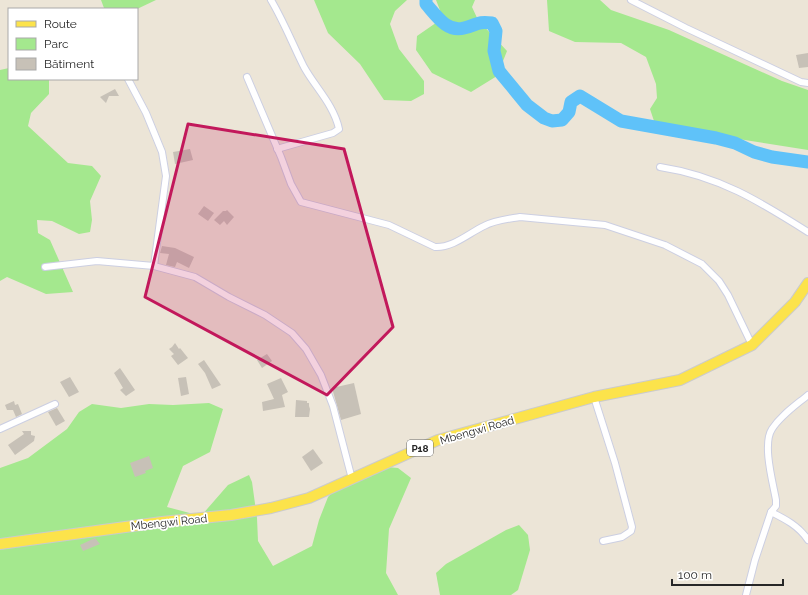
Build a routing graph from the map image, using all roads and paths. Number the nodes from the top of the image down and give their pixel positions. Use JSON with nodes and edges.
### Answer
{"nodes":[{"id":1,"x":271,"y":0,"type":"edge"},
{"id":2,"x":631,"y":0,"type":"edge"},
{"id":3,"x":247,"y":77,"type":"dead end"},
{"id":4,"x":129,"y":80,"type":"edge"},
{"id":5,"x":808,"y":83,"type":"edge"},
{"id":6,"x":277,"y":149,"type":"junction"},
{"id":7,"x":660,"y":167,"type":"dead end"},
{"id":8,"x":808,"y":232,"type":"edge"},
{"id":9,"x":154,"y":266,"type":"junction"},
{"id":10,"x":45,"y":267,"type":"dead end"},
{"id":11,"x":808,"y":283,"type":"edge"},
{"id":12,"x":752,"y":345,"type":"junction"},
{"id":13,"x":808,"y":394,"type":"edge"},
{"id":14,"x":594,"y":397,"type":"junction"},
{"id":15,"x":54,"y":404,"type":"dead end"},
{"id":16,"x":0,"y":429,"type":"edge"},
{"id":17,"x":352,"y":479,"type":"junction"},
{"id":18,"x":771,"y":512,"type":"junction"},
{"id":19,"x":808,"y":540,"type":"edge"},
{"id":20,"x":603,"y":541,"type":"dead end"},
{"id":21,"x":0,"y":544,"type":"edge"},
{"id":22,"x":746,"y":595,"type":"edge"}],
"edges":[{"from":1,"to":6,"type":"street"},
{"from":2,"to":5,"type":"street"},
{"from":3,"to":6,"type":"street"},
{"from":4,"to":9,"type":"street"},
{"from":6,"to":12,"type":"street"},
{"from":7,"to":8,"type":"street"},
{"from":9,"to":10,"type":"street"},
{"from":9,"to":17,"type":"street"},
{"from":11,"to":12,"type":"main road","name":"Mbengwi Road","number":"P18"},
{"from":12,"to":14,"type":"main road","name":"Mbengwi Road","number":"P18"},
{"from":13,"to":18,"type":"street"},
{"from":14,"to":17,"type":"main road","name":"Mbengwi Road","number":"P18"},
{"from":14,"to":20,"type":"street"},
{"from":15,"to":16,"type":"street"},
{"from":17,"to":21,"type":"main road","name":"Mbengwi Road","number":"P18"},
{"from":18,"to":19,"type":"street"},
{"from":18,"to":22,"type":"street"}]}
